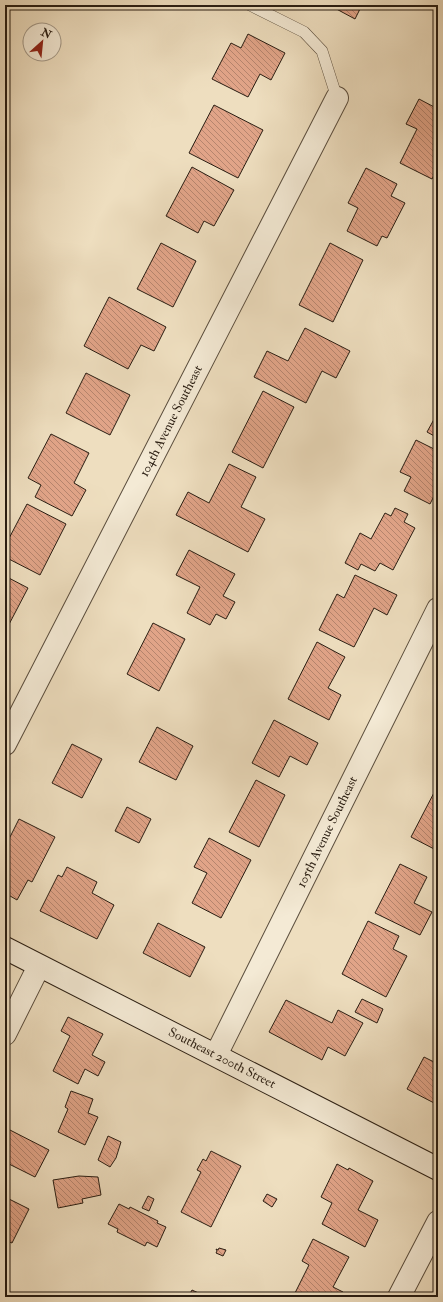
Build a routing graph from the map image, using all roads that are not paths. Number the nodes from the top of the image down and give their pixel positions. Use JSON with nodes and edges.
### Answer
{"nodes":[{"id":1,"x":250,"y":5,"type":"edge"},
{"id":2,"x":337,"y":98,"type":"joint"},
{"id":3,"x":438,"y":609,"type":"edge"},
{"id":4,"x":5,"y":744,"type":"edge"},
{"id":5,"x":5,"y":948,"type":"edge"},
{"id":6,"x":39,"y":966,"type":"junction"},
{"id":7,"x":5,"y":1034,"type":"edge"},
{"id":8,"x":216,"y":1055,"type":"junction"},
{"id":9,"x":438,"y":1169,"type":"edge"},
{"id":10,"x":438,"y":1222,"type":"edge"},
{"id":11,"x":399,"y":1297,"type":"edge"}],
"edges":[{"from":1,"to":2,"type":"lane"},
{"from":2,"to":4,"type":"street","name":"104th Avenue Southeast"},
{"from":3,"to":8,"type":"street","name":"105th Avenue Southeast"},
{"from":5,"to":6,"type":"street","name":"Southeast 200th Street"},
{"from":6,"to":7,"type":"street"},
{"from":6,"to":8,"type":"street","name":"Southeast 200th Street"},
{"from":8,"to":9,"type":"street","name":"Southeast 200th Street"},
{"from":10,"to":11,"type":"street"}]}
